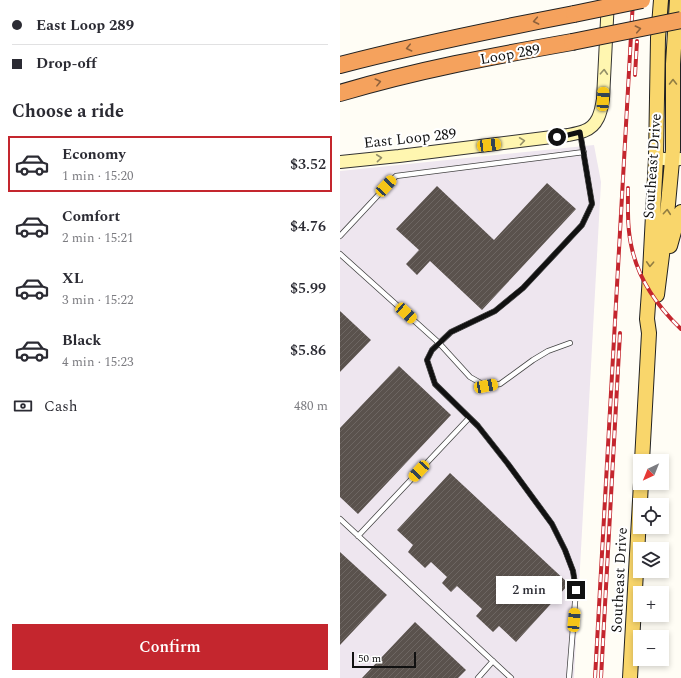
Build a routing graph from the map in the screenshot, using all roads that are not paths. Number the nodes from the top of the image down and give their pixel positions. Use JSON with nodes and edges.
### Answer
{"nodes":[{"id":1,"x":608,"y":0,"type":"edge"},
{"id":2,"x":642,"y":0,"type":"edge"},
{"id":3,"x":660,"y":0,"type":"edge"},
{"id":4,"x":676,"y":0,"type":"edge"},
{"id":5,"x":681,"y":20,"type":"edge"},
{"id":6,"x":340,"y":65,"type":"edge"},
{"id":7,"x":340,"y":93,"type":"edge"},
{"id":8,"x":580,"y":132,"type":"junction"},
{"id":9,"x":584,"y":152,"type":"junction"},
{"id":10,"x":656,"y":153,"type":"junction"},
{"id":11,"x":677,"y":155,"type":"edge"},
{"id":12,"x":340,"y":162,"type":"edge"},
{"id":13,"x":681,"y":212,"type":"edge"},
{"id":14,"x":340,"y":236,"type":"edge"},
{"id":15,"x":340,"y":254,"type":"edge"},
{"id":16,"x":659,"y":279,"type":"junction"},
{"id":17,"x":649,"y":333,"type":"junction"},
{"id":18,"x":439,"y":342,"type":"junction"},
{"id":19,"x":570,"y":343,"type":"dead end"},
{"id":20,"x":470,"y":418,"type":"junction"},
{"id":21,"x":642,"y":454,"type":"edge"},
{"id":22,"x":641,"y":490,"type":"edge"},
{"id":23,"x":340,"y":518,"type":"edge"},
{"id":24,"x":358,"y":536,"type":"junction"},
{"id":25,"x":493,"y":661,"type":"junction"},
{"id":26,"x":478,"y":678,"type":"edge"},
{"id":27,"x":511,"y":678,"type":"edge"},
{"id":28,"x":569,"y":678,"type":"edge"},
{"id":29,"x":630,"y":678,"type":"edge"}],
"edges":[{"from":8,"to":1,"type":"main road","name":"East Loop 289","one_way":true},
{"from":2,"to":6,"type":"highway","name":"Loop 289","one_way":true,"bridge":true},
{"from":3,"to":10,"type":"main road","name":"Southeast Drive"},
{"from":11,"to":4,"type":"main road","name":"Southeast Drive","one_way":true},
{"from":7,"to":5,"type":"highway","name":"Loop 289","one_way":true,"bridge":true},
{"from":8,"to":9,"type":"lane"},
{"from":12,"to":8,"type":"main road","name":"East Loop 289","one_way":true},
{"from":9,"to":14,"type":"lane"},
{"from":9,"to":18,"type":"lane"},
{"from":10,"to":11,"type":"main road"},
{"from":10,"to":17,"type":"main road","name":"Southeast Drive","one_way":true},
{"from":16,"to":11,"type":"main road","name":"Southeast Drive","one_way":true},
{"from":13,"to":16,"type":"main road"},
{"from":15,"to":18,"type":"lane"},
{"from":16,"to":17,"type":"main road","name":"Southeast Drive"},
{"from":17,"to":21,"type":"main road","name":"Southeast Drive"},
{"from":18,"to":19,"type":"lane"},
{"from":18,"to":20,"type":"lane"},
{"from":20,"to":24,"type":"lane"},
{"from":20,"to":28,"type":"lane"},
{"from":22,"to":29,"type":"main road","name":"Southeast Drive"},
{"from":23,"to":24,"type":"lane"},
{"from":24,"to":25,"type":"lane"},
{"from":25,"to":26,"type":"lane"},
{"from":25,"to":27,"type":"lane"}]}
